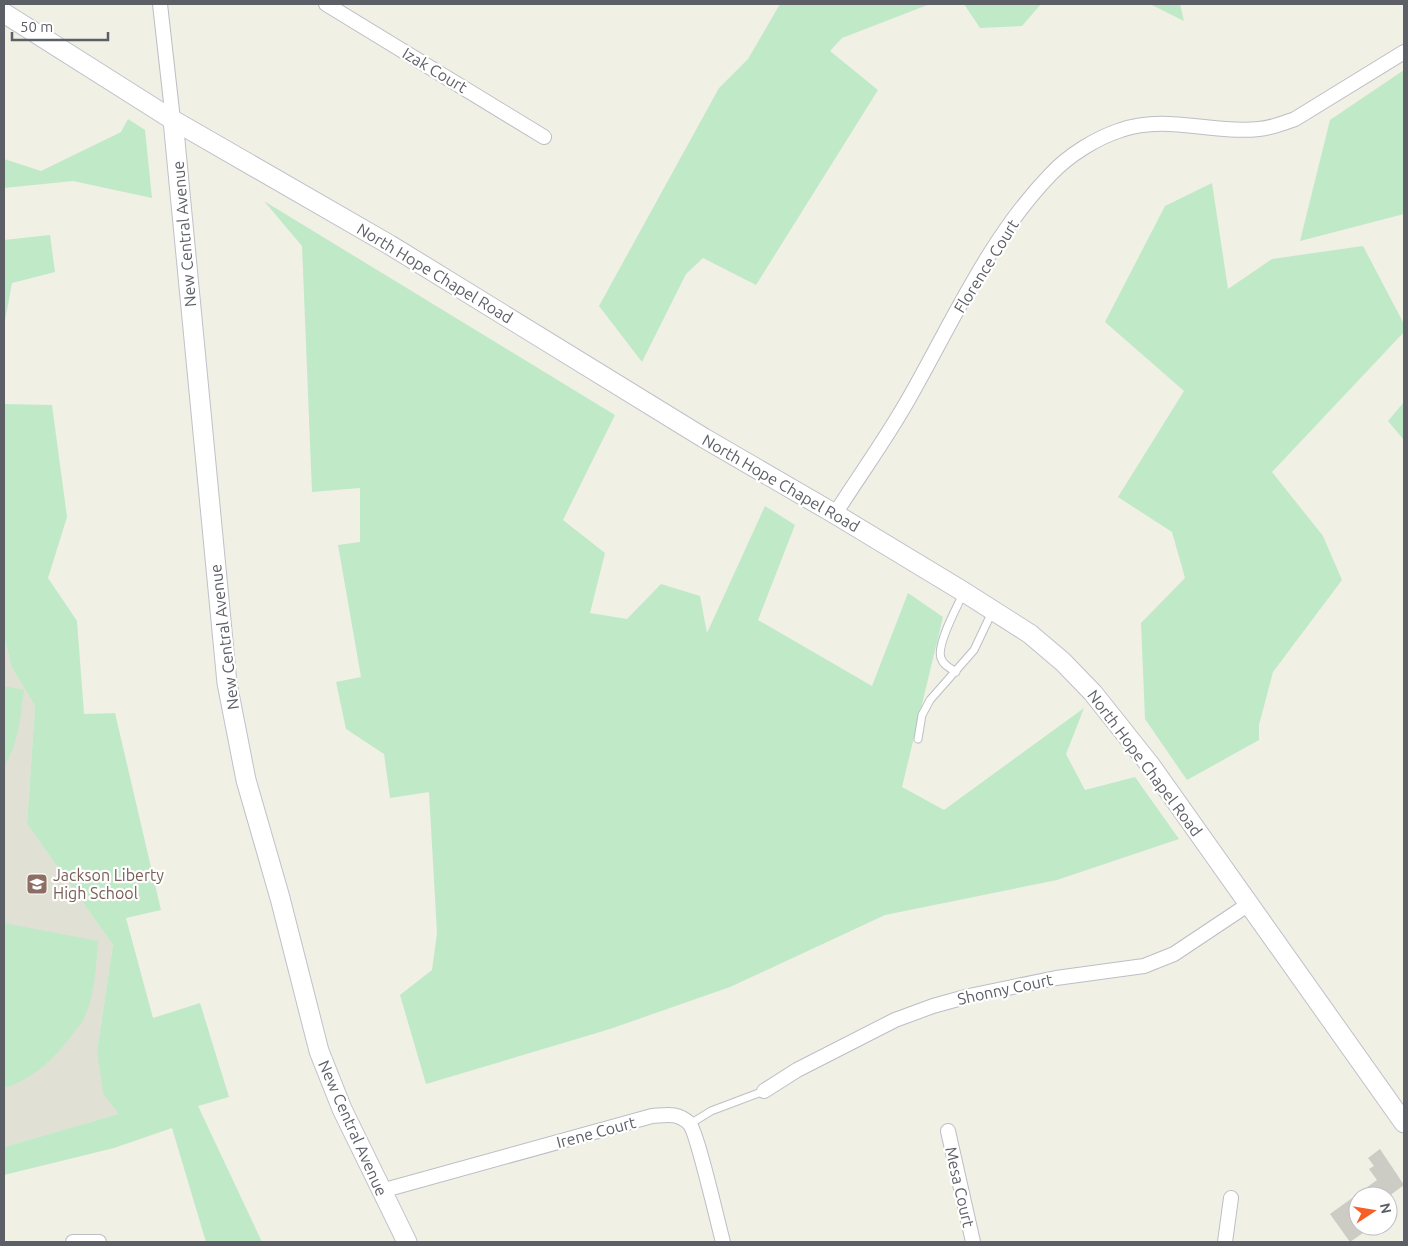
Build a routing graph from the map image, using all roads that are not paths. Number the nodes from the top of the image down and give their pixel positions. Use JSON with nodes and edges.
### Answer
{"nodes":[{"id":1,"x":160,"y":4,"type":"edge"},
{"id":2,"x":326,"y":4,"type":"edge"},
{"id":3,"x":4,"y":13,"type":"edge"},
{"id":4,"x":1404,"y":52,"type":"edge"},
{"id":5,"x":173,"y":120,"type":"junction"},
{"id":6,"x":544,"y":137,"type":"dead end"},
{"id":7,"x":835,"y":514,"type":"junction"},
{"id":8,"x":964,"y":592,"type":"junction"},
{"id":9,"x":993,"y":610,"type":"junction"},
{"id":10,"x":956,"y":672,"type":"junction"},
{"id":11,"x":918,"y":739,"type":"dead end"},
{"id":12,"x":1249,"y":904,"type":"junction"},
{"id":13,"x":764,"y":1091,"type":"joint"},
{"id":14,"x":1404,"y":1123,"type":"edge"},
{"id":15,"x":690,"y":1124,"type":"junction"},
{"id":16,"x":948,"y":1131,"type":"dead end"},
{"id":17,"x":381,"y":1191,"type":"junction"},
{"id":18,"x":1231,"y":1198,"type":"dead end"},
{"id":19,"x":73,"y":1242,"type":"edge"},
{"id":20,"x":99,"y":1242,"type":"edge"},
{"id":21,"x":407,"y":1242,"type":"edge"},
{"id":22,"x":723,"y":1242,"type":"edge"},
{"id":23,"x":973,"y":1242,"type":"edge"},
{"id":24,"x":1225,"y":1242,"type":"edge"}],
"edges":[{"from":1,"to":5,"type":"street","name":"New Central Avenue"},
{"from":2,"to":6,"type":"street","name":"Izak Court"},
{"from":3,"to":5,"type":"main road","name":"North Hope Chapel Road"},
{"from":4,"to":7,"type":"street","name":"Florence Court"},
{"from":5,"to":7,"type":"main road","name":"North Hope Chapel Road"},
{"from":5,"to":17,"type":"main road","name":"New Central Avenue"},
{"from":7,"to":8,"type":"main road","name":"North Hope Chapel Road"},
{"from":8,"to":9,"type":"main road","name":"North Hope Chapel Road"},
{"from":8,"to":10,"type":"lane"},
{"from":9,"to":10,"type":"lane"},
{"from":9,"to":12,"type":"main road","name":"North Hope Chapel Road"},
{"from":10,"to":11,"type":"lane"},
{"from":12,"to":13,"type":"street","name":"Shonny Court"},
{"from":12,"to":14,"type":"main road","name":"North Hope Chapel Road"},
{"from":13,"to":15,"type":"lane"},
{"from":15,"to":17,"type":"street","name":"Irene Court"},
{"from":15,"to":22,"type":"street"},
{"from":16,"to":23,"type":"street","name":"Mesa Court"},
{"from":17,"to":21,"type":"main road","name":"New Central Avenue"},
{"from":18,"to":24,"type":"street"},
{"from":19,"to":20,"type":"street"}]}
